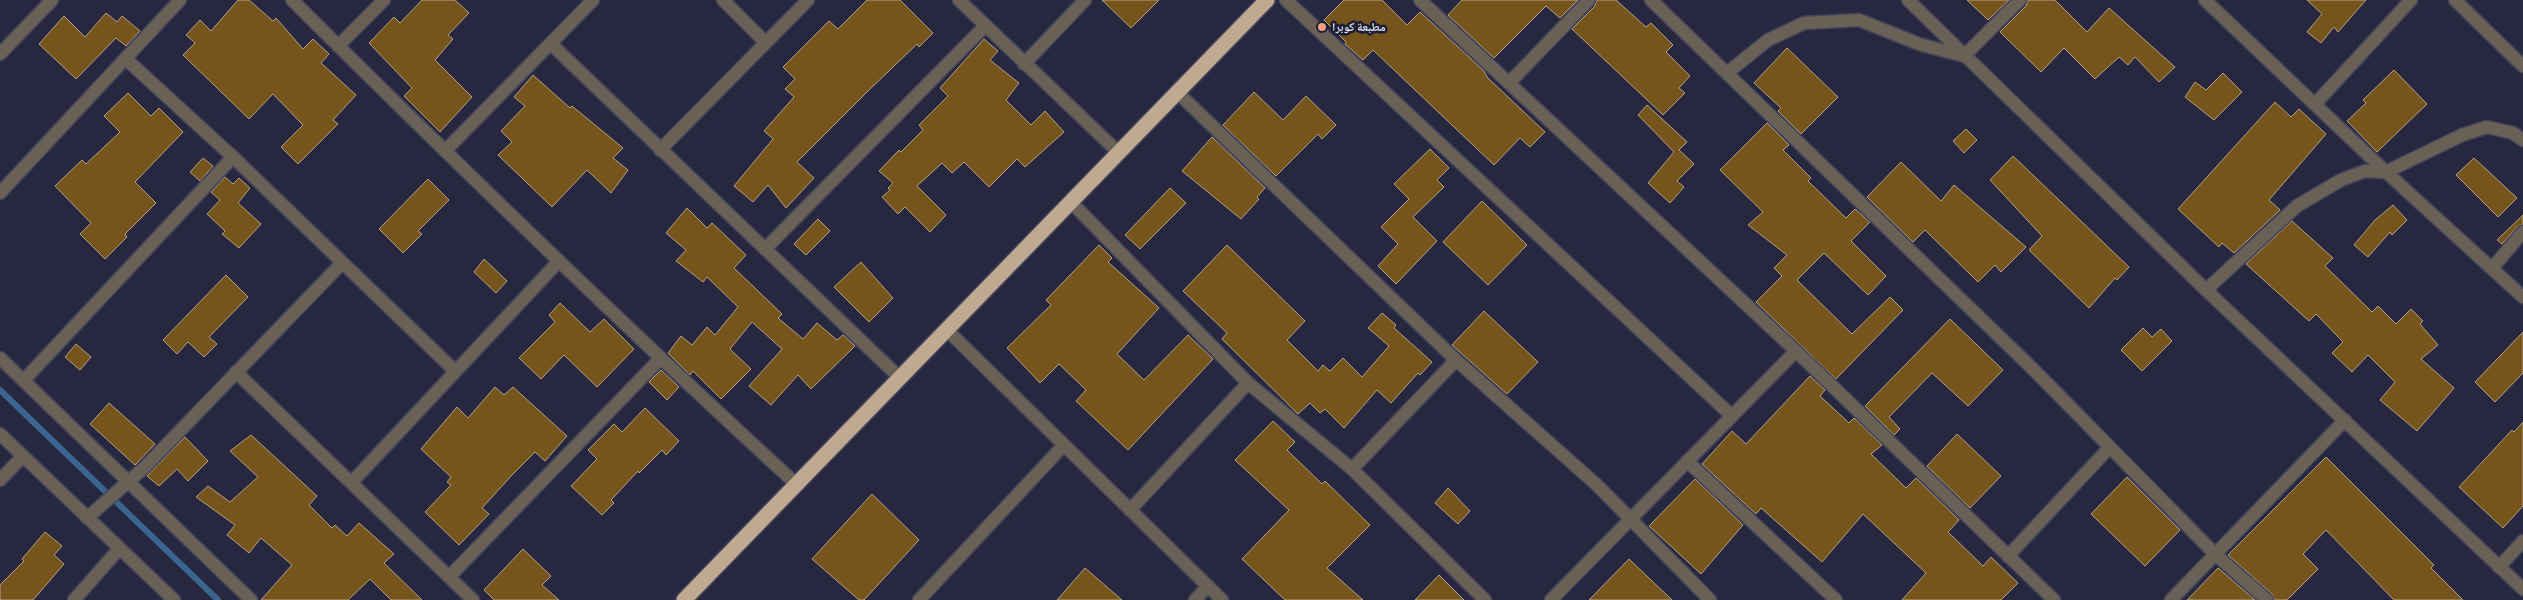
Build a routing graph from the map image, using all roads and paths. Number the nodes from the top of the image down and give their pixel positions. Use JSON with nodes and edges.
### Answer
{"nodes":[{"id":1,"x":52,"y":0,"type":"edge"},
{"id":2,"x":180,"y":0,"type":"edge"},
{"id":3,"x":292,"y":0,"type":"edge"},
{"id":4,"x":384,"y":0,"type":"edge"},
{"id":5,"x":722,"y":0,"type":"edge"},
{"id":6,"x":808,"y":0,"type":"edge"},
{"id":7,"x":959,"y":0,"type":"edge"},
{"id":8,"x":1086,"y":0,"type":"edge"},
{"id":9,"x":1267,"y":0,"type":"edge"},
{"id":10,"x":1286,"y":0,"type":"edge"},
{"id":11,"x":1420,"y":0,"type":"edge"},
{"id":12,"x":1589,"y":0,"type":"edge"},
{"id":13,"x":1651,"y":0,"type":"edge"},
{"id":14,"x":1908,"y":0,"type":"edge"},
{"id":15,"x":2020,"y":0,"type":"edge"},
{"id":16,"x":2205,"y":0,"type":"edge"},
{"id":17,"x":2412,"y":0,"type":"edge"},
{"id":18,"x":2455,"y":0,"type":"edge"},
{"id":19,"x":585,"y":3,"type":"edge"},
{"id":20,"x":986,"y":26,"type":"junction"},
{"id":21,"x":765,"y":42,"type":"junction"},
{"id":22,"x":551,"y":44,"type":"junction"},
{"id":23,"x":338,"y":46,"type":"junction"},
{"id":24,"x":0,"y":54,"type":"edge"},
{"id":25,"x":1964,"y":56,"type":"junction"},
{"id":26,"x":127,"y":60,"type":"junction"},
{"id":27,"x":1024,"y":64,"type":"junction"},
{"id":28,"x":2523,"y":66,"type":"edge"},
{"id":29,"x":1727,"y":73,"type":"junction"},
{"id":30,"x":1509,"y":82,"type":"junction"},
{"id":31,"x":1177,"y":92,"type":"junction"},
{"id":32,"x":2316,"y":104,"type":"junction"},
{"id":33,"x":2523,"y":140,"type":"edge"},
{"id":34,"x":660,"y":150,"type":"junction"},
{"id":35,"x":445,"y":151,"type":"junction"},
{"id":36,"x":1118,"y":152,"type":"junction"},
{"id":37,"x":233,"y":157,"type":"junction"},
{"id":38,"x":2386,"y":172,"type":"junction"},
{"id":39,"x":0,"y":193,"type":"edge"},
{"id":40,"x":1070,"y":201,"type":"junction"},
{"id":41,"x":2523,"y":232,"type":"edge"},
{"id":42,"x":765,"y":249,"type":"junction"},
{"id":43,"x":559,"y":261,"type":"junction"},
{"id":44,"x":342,"y":262,"type":"junction"},
{"id":45,"x":2492,"y":267,"type":"junction"},
{"id":46,"x":2206,"y":290,"type":"junction"},
{"id":47,"x":2523,"y":297,"type":"edge"},
{"id":48,"x":946,"y":329,"type":"junction"},
{"id":49,"x":1796,"y":350,"type":"junction"},
{"id":50,"x":0,"y":358,"type":"edge"},
{"id":51,"x":660,"y":359,"type":"junction"},
{"id":52,"x":1456,"y":360,"type":"junction"},
{"id":53,"x":455,"y":371,"type":"junction"},
{"id":54,"x":236,"y":372,"type":"junction"},
{"id":55,"x":898,"y":377,"type":"junction"},
{"id":56,"x":24,"y":380,"type":"junction"},
{"id":57,"x":1248,"y":383,"type":"junction"},
{"id":58,"x":1732,"y":416,"type":"junction"},
{"id":59,"x":2345,"y":420,"type":"junction"},
{"id":60,"x":0,"y":434,"type":"edge"},
{"id":61,"x":1063,"y":446,"type":"junction"},
{"id":62,"x":2109,"y":448,"type":"junction"},
{"id":63,"x":23,"y":456,"type":"junction"},
{"id":64,"x":1687,"y":461,"type":"junction"},
{"id":65,"x":1352,"y":469,"type":"junction"},
{"id":66,"x":0,"y":480,"type":"edge"},
{"id":67,"x":128,"y":482,"type":"junction"},
{"id":68,"x":352,"y":482,"type":"junction"},
{"id":69,"x":795,"y":483,"type":"junction"},
{"id":70,"x":1130,"y":510,"type":"junction"},
{"id":71,"x":87,"y":518,"type":"junction"},
{"id":72,"x":1630,"y":519,"type":"junction"},
{"id":73,"x":2523,"y":541,"type":"edge"},
{"id":74,"x":119,"y":549,"type":"junction"},
{"id":75,"x":2215,"y":554,"type":"junction"},
{"id":76,"x":2008,"y":556,"type":"junction"},
{"id":77,"x":2499,"y":567,"type":"junction"},
{"id":78,"x":449,"y":577,"type":"junction"},
{"id":79,"x":1208,"y":586,"type":"junction"},
{"id":80,"x":2523,"y":589,"type":"edge"},
{"id":81,"x":74,"y":600,"type":"edge"},
{"id":82,"x":174,"y":600,"type":"edge"},
{"id":83,"x":252,"y":600,"type":"edge"},
{"id":84,"x":473,"y":600,"type":"edge"},
{"id":85,"x":684,"y":600,"type":"edge"},
{"id":86,"x":919,"y":600,"type":"edge"},
{"id":87,"x":1195,"y":600,"type":"edge"},
{"id":88,"x":1222,"y":600,"type":"edge"},
{"id":89,"x":1485,"y":600,"type":"edge"},
{"id":90,"x":1551,"y":600,"type":"edge"},
{"id":91,"x":1710,"y":600,"type":"edge"},
{"id":92,"x":1836,"y":600,"type":"edge"},
{"id":93,"x":2054,"y":600,"type":"edge"},
{"id":94,"x":2171,"y":600,"type":"edge"},
{"id":95,"x":2267,"y":600,"type":"edge"}],
"edges":[{"from":1,"to":24,"type":"street"},
{"from":2,"to":26,"type":"street"},
{"from":3,"to":23,"type":"street"},
{"from":4,"to":23,"type":"street"},
{"from":5,"to":21,"type":"street"},
{"from":6,"to":21,"type":"street"},
{"from":7,"to":20,"type":"street"},
{"from":8,"to":27,"type":"street"},
{"from":9,"to":31,"type":"highway"},
{"from":10,"to":58,"type":"street"},
{"from":11,"to":30,"type":"street"},
{"from":12,"to":30,"type":"street"},
{"from":13,"to":29,"type":"street"},
{"from":14,"to":25,"type":"street"},
{"from":15,"to":25,"type":"street"},
{"from":16,"to":32,"type":"street"},
{"from":17,"to":32,"type":"street"},
{"from":18,"to":28,"type":"street"},
{"from":19,"to":22,"type":"street"},
{"from":20,"to":27,"type":"street"},
{"from":20,"to":42,"type":"street"},
{"from":21,"to":34,"type":"street"},
{"from":22,"to":34,"type":"street"},
{"from":22,"to":35,"type":"street"},
{"from":23,"to":35,"type":"street"},
{"from":25,"to":29,"type":"street"},
{"from":25,"to":46,"type":"street"},
{"from":26,"to":37,"type":"street"},
{"from":26,"to":39,"type":"street"},
{"from":27,"to":36,"type":"street"},
{"from":29,"to":62,"type":"street"},
{"from":30,"to":49,"type":"street"},
{"from":31,"to":36,"type":"highway"},
{"from":31,"to":52,"type":"street"},
{"from":32,"to":38,"type":"street"},
{"from":33,"to":38,"type":"street"},
{"from":34,"to":42,"type":"street"},
{"from":35,"to":43,"type":"street"},
{"from":36,"to":40,"type":"highway"},
{"from":37,"to":44,"type":"street"},
{"from":37,"to":56,"type":"street"},
{"from":38,"to":45,"type":"street"},
{"from":38,"to":46,"type":"street"},
{"from":40,"to":48,"type":"highway"},
{"from":40,"to":57,"type":"street"},
{"from":41,"to":45,"type":"street"},
{"from":42,"to":55,"type":"street"},
{"from":43,"to":51,"type":"street"},
{"from":43,"to":53,"type":"street"},
{"from":44,"to":53,"type":"street"},
{"from":44,"to":54,"type":"street"},
{"from":45,"to":47,"type":"street"},
{"from":46,"to":59,"type":"street"},
{"from":48,"to":55,"type":"highway"},
{"from":48,"to":61,"type":"street"},
{"from":49,"to":58,"type":"street"},
{"from":49,"to":76,"type":"street"},
{"from":50,"to":56,"type":"street"},
{"from":51,"to":69,"type":"street"},
{"from":51,"to":78,"type":"street"},
{"from":52,"to":65,"type":"street"},
{"from":52,"to":72,"type":"street"},
{"from":53,"to":68,"type":"street"},
{"from":54,"to":67,"type":"street"},
{"from":54,"to":68,"type":"street"},
{"from":55,"to":69,"type":"highway"},
{"from":56,"to":67,"type":"street"},
{"from":57,"to":65,"type":"street"},
{"from":57,"to":70,"type":"street"},
{"from":58,"to":64,"type":"street"},
{"from":59,"to":75,"type":"street"},
{"from":59,"to":77,"type":"street"},
{"from":60,"to":63,"type":"street"},
{"from":61,"to":70,"type":"street"},
{"from":61,"to":86,"type":"street"},
{"from":62,"to":75,"type":"street"},
{"from":62,"to":76,"type":"street"},
{"from":63,"to":66,"type":"street"},
{"from":63,"to":71,"type":"street"},
{"from":64,"to":72,"type":"street"},
{"from":64,"to":92,"type":"street"},
{"from":65,"to":89,"type":"street"},
{"from":67,"to":71,"type":"street"},
{"from":67,"to":83,"type":"street"},
{"from":68,"to":78,"type":"street"},
{"from":69,"to":85,"type":"highway"},
{"from":70,"to":79,"type":"street"},
{"from":71,"to":74,"type":"street"},
{"from":72,"to":90,"type":"street"},
{"from":72,"to":91,"type":"street"},
{"from":73,"to":77,"type":"street"},
{"from":74,"to":81,"type":"street"},
{"from":74,"to":82,"type":"street"},
{"from":75,"to":94,"type":"street"},
{"from":75,"to":95,"type":"street"},
{"from":76,"to":93,"type":"street"},
{"from":77,"to":80,"type":"street"},
{"from":78,"to":84,"type":"street"},
{"from":79,"to":87,"type":"street"},
{"from":79,"to":88,"type":"street"}]}
